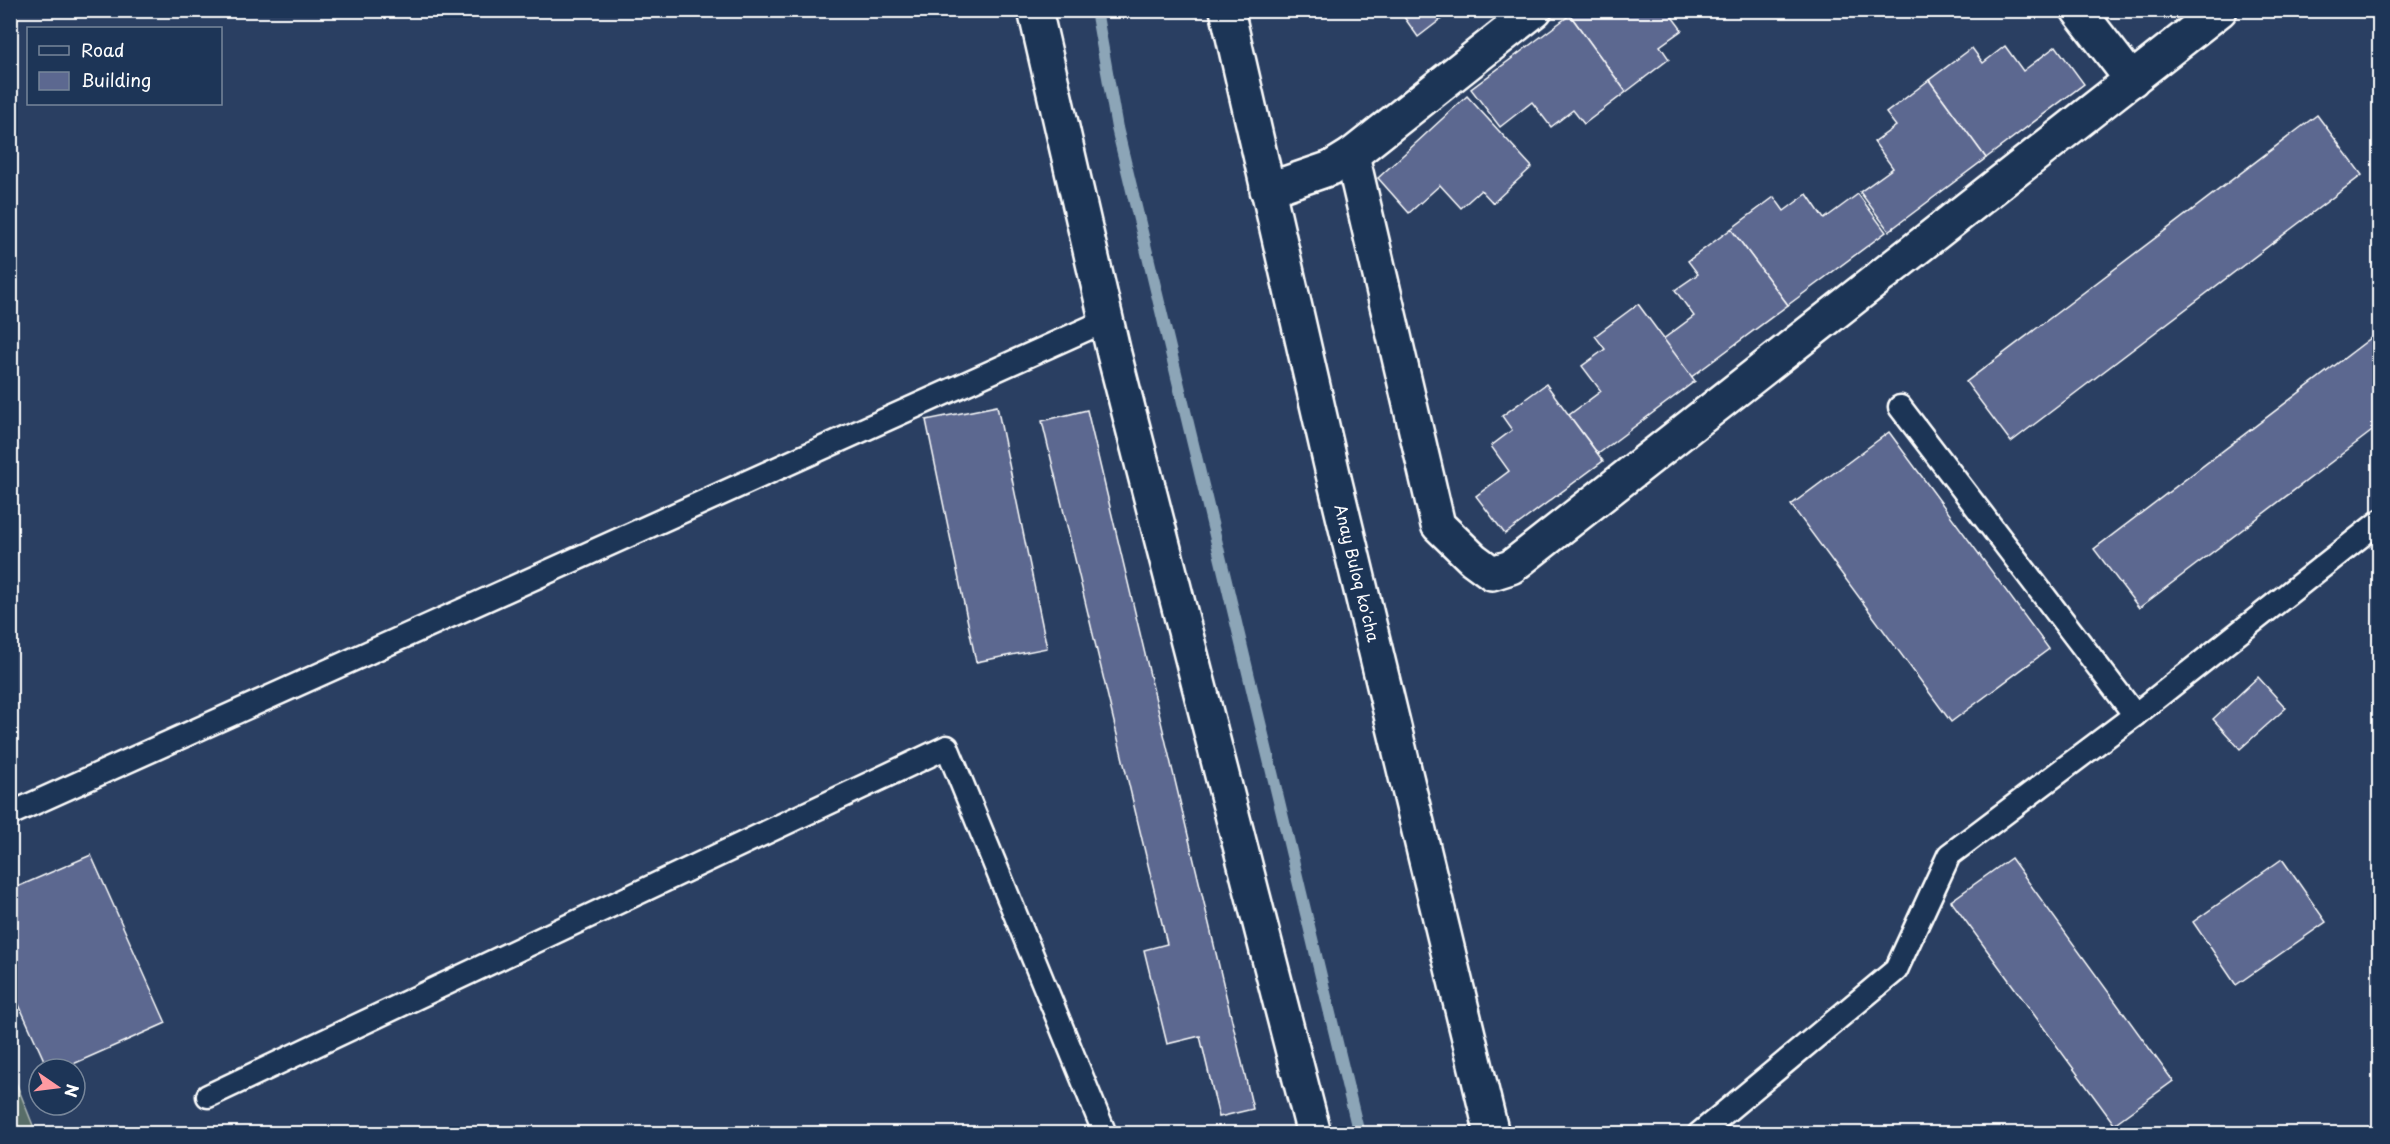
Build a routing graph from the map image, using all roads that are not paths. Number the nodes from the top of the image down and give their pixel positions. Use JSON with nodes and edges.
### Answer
{"nodes":[{"id":1,"x":1035,"y":10,"type":"edge"},
{"id":2,"x":1227,"y":10,"type":"edge"},
{"id":3,"x":1535,"y":10,"type":"edge"},
{"id":4,"x":2078,"y":10,"type":"edge"},
{"id":5,"x":2220,"y":10,"type":"edge"},
{"id":6,"x":2132,"y":80,"type":"junction"},
{"id":7,"x":1352,"y":155,"type":"junction"},
{"id":8,"x":1267,"y":190,"type":"junction"},
{"id":9,"x":1107,"y":320,"type":"junction"},
{"id":10,"x":1900,"y":407,"type":"dead end"},
{"id":11,"x":2379,"y":521,"type":"edge"},
{"id":12,"x":2135,"y":715,"type":"junction"},
{"id":13,"x":10,"y":814,"type":"edge"},
{"id":14,"x":208,"y":1096,"type":"dead end"},
{"id":15,"x":1105,"y":1134,"type":"edge"},
{"id":16,"x":1314,"y":1134,"type":"edge"},
{"id":17,"x":1492,"y":1134,"type":"edge"},
{"id":18,"x":1699,"y":1134,"type":"edge"}],
"edges":[{"from":1,"to":9,"type":"street"},
{"from":2,"to":8,"type":"street","name":"Anay Buloq ko'cha"},
{"from":3,"to":7,"type":"street"},
{"from":4,"to":6,"type":"street"},
{"from":5,"to":6,"type":"street"},
{"from":6,"to":7,"type":"street"},
{"from":7,"to":8,"type":"street"},
{"from":8,"to":17,"type":"street","name":"Anay Buloq ko'cha"},
{"from":9,"to":13,"type":"lane"},
{"from":9,"to":16,"type":"street"},
{"from":10,"to":12,"type":"lane"},
{"from":11,"to":12,"type":"lane"},
{"from":12,"to":18,"type":"lane"},
{"from":14,"to":15,"type":"lane"}]}
